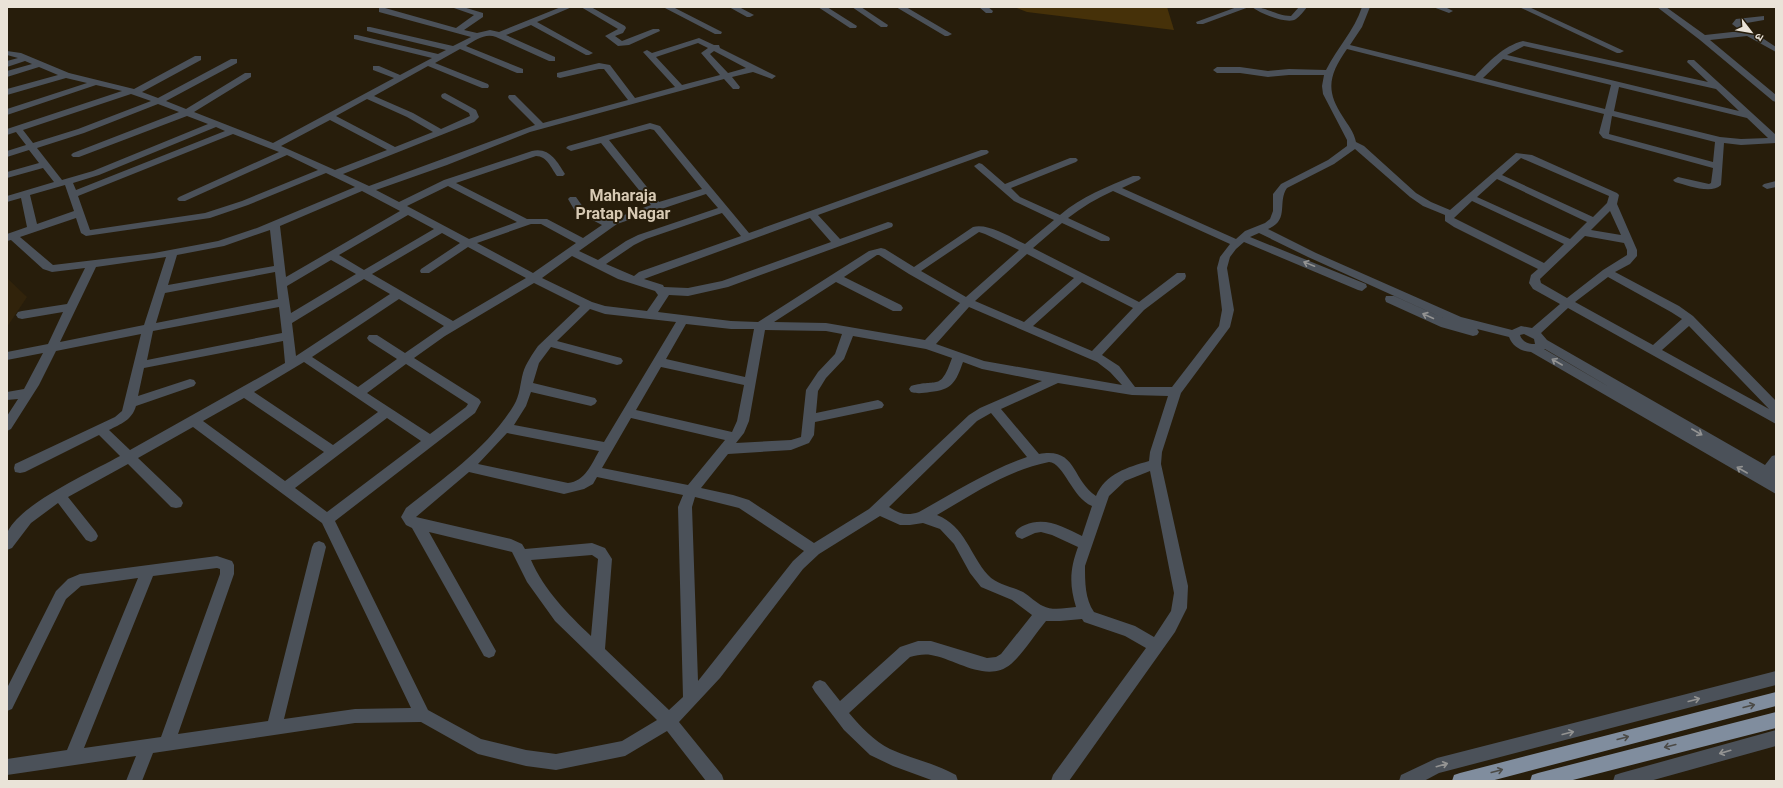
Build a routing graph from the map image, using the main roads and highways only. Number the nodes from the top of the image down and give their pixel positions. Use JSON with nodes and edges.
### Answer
{"nodes":[{"id":1,"x":1776,"y":699,"type":"edge"},
{"id":2,"x":1776,"y":720,"type":"edge"},
{"id":3,"x":1460,"y":781,"type":"edge"},
{"id":4,"x":1538,"y":781,"type":"edge"}],
"edges":[{"from":3,"to":1,"type":"highway","one_way":true},
{"from":2,"to":4,"type":"highway","one_way":true}]}
